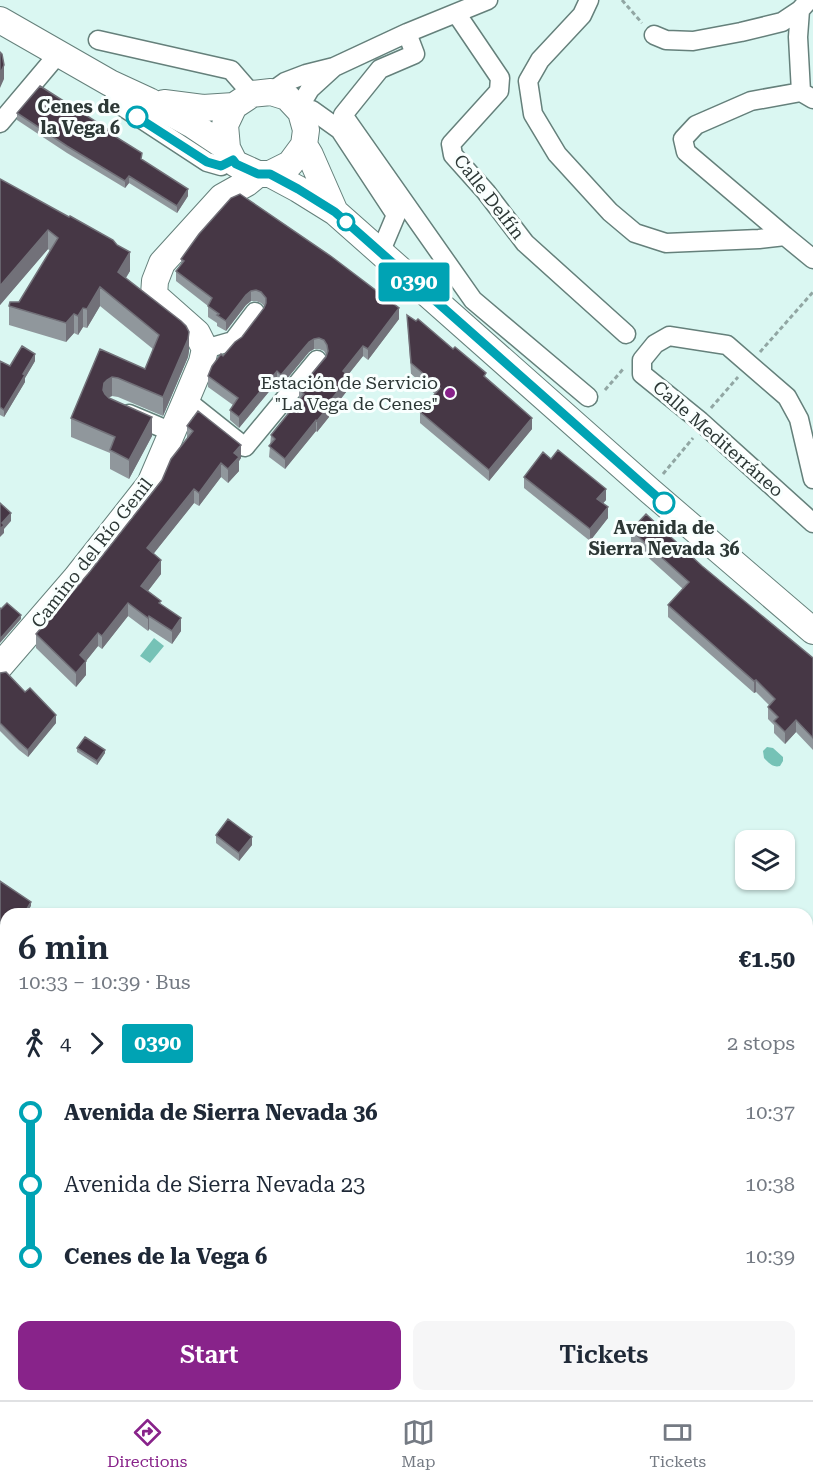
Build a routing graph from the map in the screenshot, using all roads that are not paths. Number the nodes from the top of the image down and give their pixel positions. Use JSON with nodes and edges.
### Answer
{"nodes":[{"id":1,"x":488,"y":0,"type":"edge"},
{"id":2,"x":589,"y":0,"type":"edge"},
{"id":3,"x":804,"y":5,"type":"edge"},
{"id":4,"x":456,"y":13,"type":"junction"},
{"id":5,"x":0,"y":20,"type":"edge"},
{"id":6,"x":407,"y":33,"type":"junction"},
{"id":7,"x":654,"y":35,"type":"road end"},
{"id":8,"x":98,"y":40,"type":"dead end"},
{"id":9,"x":58,"y":53,"type":"junction"},
{"id":10,"x":334,"y":67,"type":"junction"},
{"id":11,"x":110,"y":83,"type":"junction"},
{"id":12,"x":807,"y":95,"type":"edge"},
{"id":13,"x":252,"y":97,"type":"junction"},
{"id":14,"x":149,"y":101,"type":"junction"},
{"id":15,"x":300,"y":110,"type":"junction"},
{"id":16,"x":0,"y":123,"type":"edge"},
{"id":17,"x":304,"y":145,"type":"junction"},
{"id":18,"x":245,"y":164,"type":"junction"},
{"id":19,"x":335,"y":212,"type":"junction"},
{"id":20,"x":785,"y":236,"type":"junction"},
{"id":21,"x":380,"y":253,"type":"junction"},
{"id":22,"x":813,"y":259,"type":"edge"},
{"id":23,"x":255,"y":312,"type":"dead end"},
{"id":24,"x":626,"y":334,"type":"dead end"},
{"id":25,"x":205,"y":349,"type":"junction"},
{"id":26,"x":317,"y":360,"type":"dead end"},
{"id":27,"x":596,"y":395,"type":"road end"},
{"id":28,"x":186,"y":400,"type":"junction"},
{"id":29,"x":114,"y":407,"type":"edge"},
{"id":30,"x":172,"y":432,"type":"junction"},
{"id":31,"x":813,"y":478,"type":"edge"},
{"id":32,"x":812,"y":519,"type":"edge"},
{"id":33,"x":813,"y":631,"type":"edge"},
{"id":34,"x":0,"y":666,"type":"edge"}],
"edges":[{"from":1,"to":4,"type":"street"},
{"from":2,"to":20,"type":"street"},
{"from":3,"to":7,"type":"street"},
{"from":3,"to":12,"type":"street"},
{"from":4,"to":6,"type":"street"},
{"from":4,"to":24,"type":"street","name":"Calle Delfín"},
{"from":5,"to":9,"type":"street"},
{"from":6,"to":10,"type":"street"},
{"from":6,"to":27,"type":"street"},
{"from":8,"to":13,"type":"street"},
{"from":9,"to":11,"type":"street"},
{"from":9,"to":16,"type":"street"},
{"from":10,"to":13,"type":"street"},
{"from":10,"to":15,"type":"street"},
{"from":11,"to":14,"type":"street"},
{"from":11,"to":18,"type":"street"},
{"from":12,"to":20,"type":"street"},
{"from":13,"to":14,"type":"street"},
{"from":13,"to":15,"type":"street"},
{"from":13,"to":18,"type":"street"},
{"from":14,"to":18,"type":"street"},
{"from":15,"to":17,"type":"street"},
{"from":15,"to":21,"type":"street"},
{"from":17,"to":18,"type":"street"},
{"from":17,"to":19,"type":"street"},
{"from":18,"to":19,"type":"street"},
{"from":18,"to":25,"type":"street"},
{"from":19,"to":21,"type":"street"},
{"from":20,"to":22,"type":"street"},
{"from":21,"to":33,"type":"street"},
{"from":23,"to":25,"type":"street"},
{"from":25,"to":28,"type":"street","name":"Camino del Río Genil"},
{"from":26,"to":28,"type":"street"},
{"from":28,"to":30,"type":"street","name":"Camino del Río Genil"},
{"from":29,"to":30,"type":"street"},
{"from":30,"to":34,"type":"street","name":"Camino del Río Genil"},
{"from":31,"to":32,"type":"street","name":"Calle Mediterráneo"}]}
